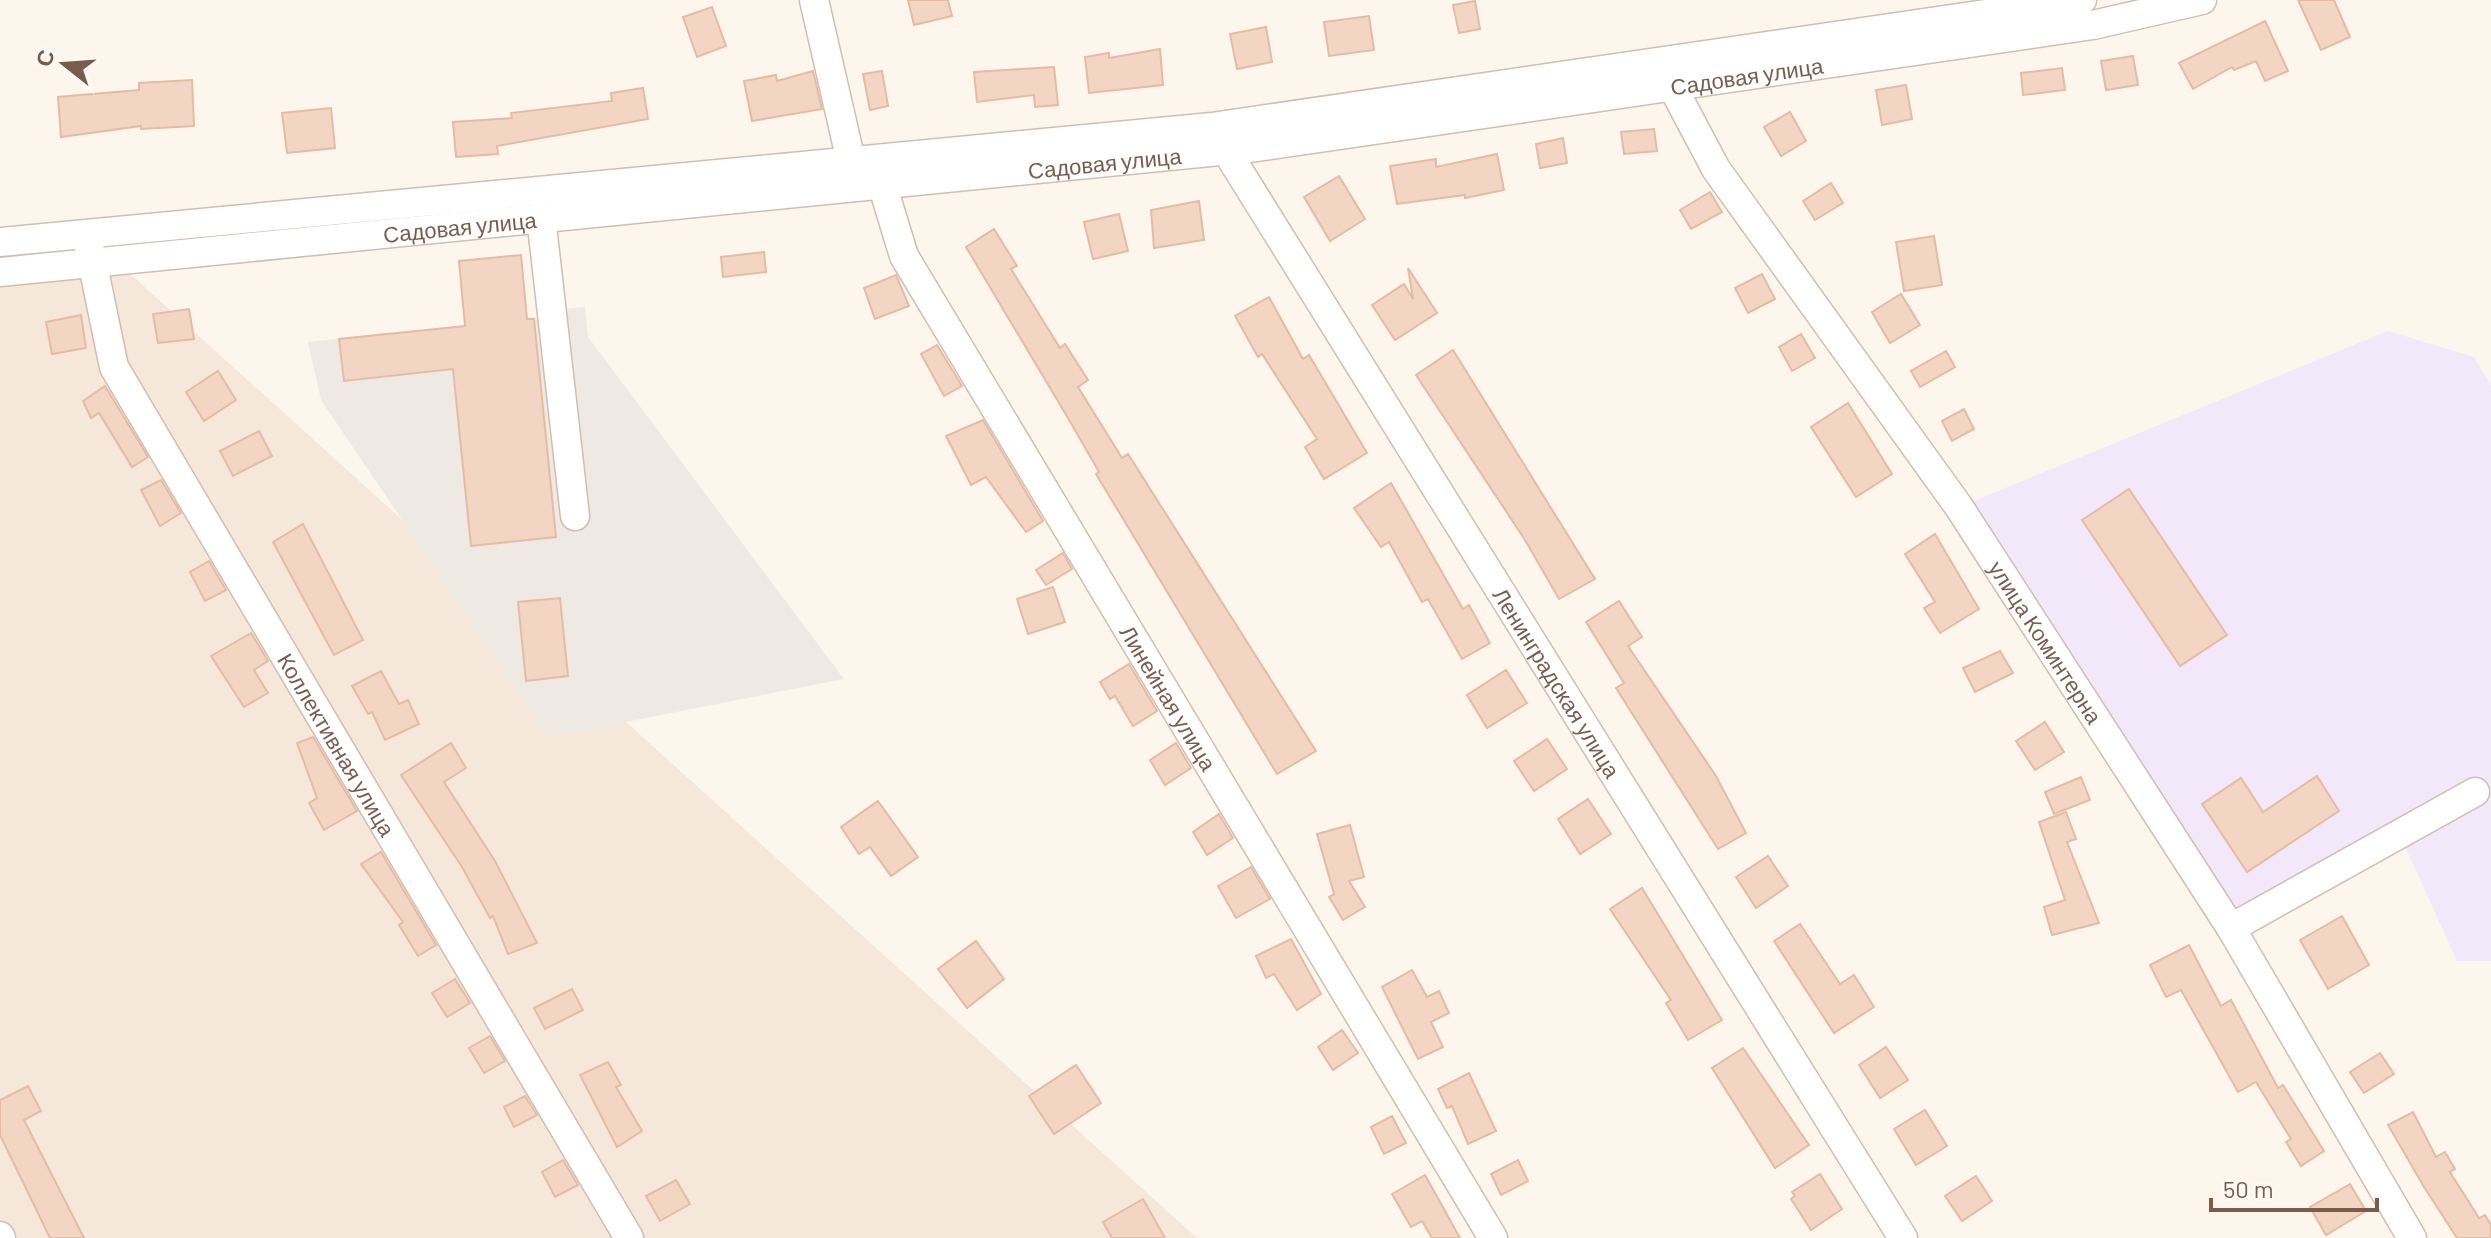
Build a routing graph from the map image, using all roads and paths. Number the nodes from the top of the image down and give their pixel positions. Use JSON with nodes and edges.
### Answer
{"nodes":[{"id":1,"x":814,"y":0,"type":"edge"},
{"id":2,"x":2082,"y":0,"type":"edge"},
{"id":3,"x":2202,"y":0,"type":"edge"},
{"id":4,"x":1666,"y":73,"type":"junction"},
{"id":5,"x":1219,"y":139,"type":"junction"},
{"id":6,"x":851,"y":161,"type":"junction"},
{"id":7,"x":882,"y":184,"type":"junction"},
{"id":8,"x":541,"y":217,"type":"junction"},
{"id":9,"x":86,"y":234,"type":"junction"},
{"id":10,"x":0,"y":242,"type":"edge"},
{"id":11,"x":95,"y":263,"type":"junction"},
{"id":12,"x":0,"y":272,"type":"edge"},
{"id":13,"x":575,"y":516,"type":"dead end"},
{"id":14,"x":2475,"y":792,"type":"dead end"},
{"id":15,"x":2231,"y":928,"type":"junction"},
{"id":16,"x":629,"y":1238,"type":"edge"},
{"id":17,"x":1493,"y":1238,"type":"edge"},
{"id":18,"x":1903,"y":1238,"type":"edge"},
{"id":19,"x":2412,"y":1238,"type":"edge"}],
"edges":[{"from":1,"to":6,"type":"street"},
{"from":2,"to":4,"type":"street","name":"Садовая улица"},
{"from":3,"to":4,"type":"street","name":"Садовая улица"},
{"from":4,"to":5,"type":"street","name":"Садовая улица"},
{"from":4,"to":15,"type":"street","name":"улица Коминтерна"},
{"from":5,"to":6,"type":"street","name":"Садовая улица"},
{"from":5,"to":7,"type":"street","name":"Садовая улица"},
{"from":5,"to":18,"type":"street","name":"Ленинградская улица"},
{"from":6,"to":7,"type":"street"},
{"from":6,"to":9,"type":"street","name":"Садовая улица"},
{"from":7,"to":8,"type":"street","name":"Садовая улица"},
{"from":7,"to":17,"type":"street","name":"Линейная улица"},
{"from":8,"to":11,"type":"street","name":"Садовая улица"},
{"from":8,"to":13,"type":"street"},
{"from":9,"to":10,"type":"street","name":"Садовая улица"},
{"from":9,"to":11,"type":"street","name":"Коллективная улица"},
{"from":11,"to":12,"type":"street","name":"Садовая улица"},
{"from":11,"to":16,"type":"street","name":"Коллективная улица"},
{"from":14,"to":15,"type":"street"},
{"from":15,"to":19,"type":"street","name":"улица Коминтерна"}]}
